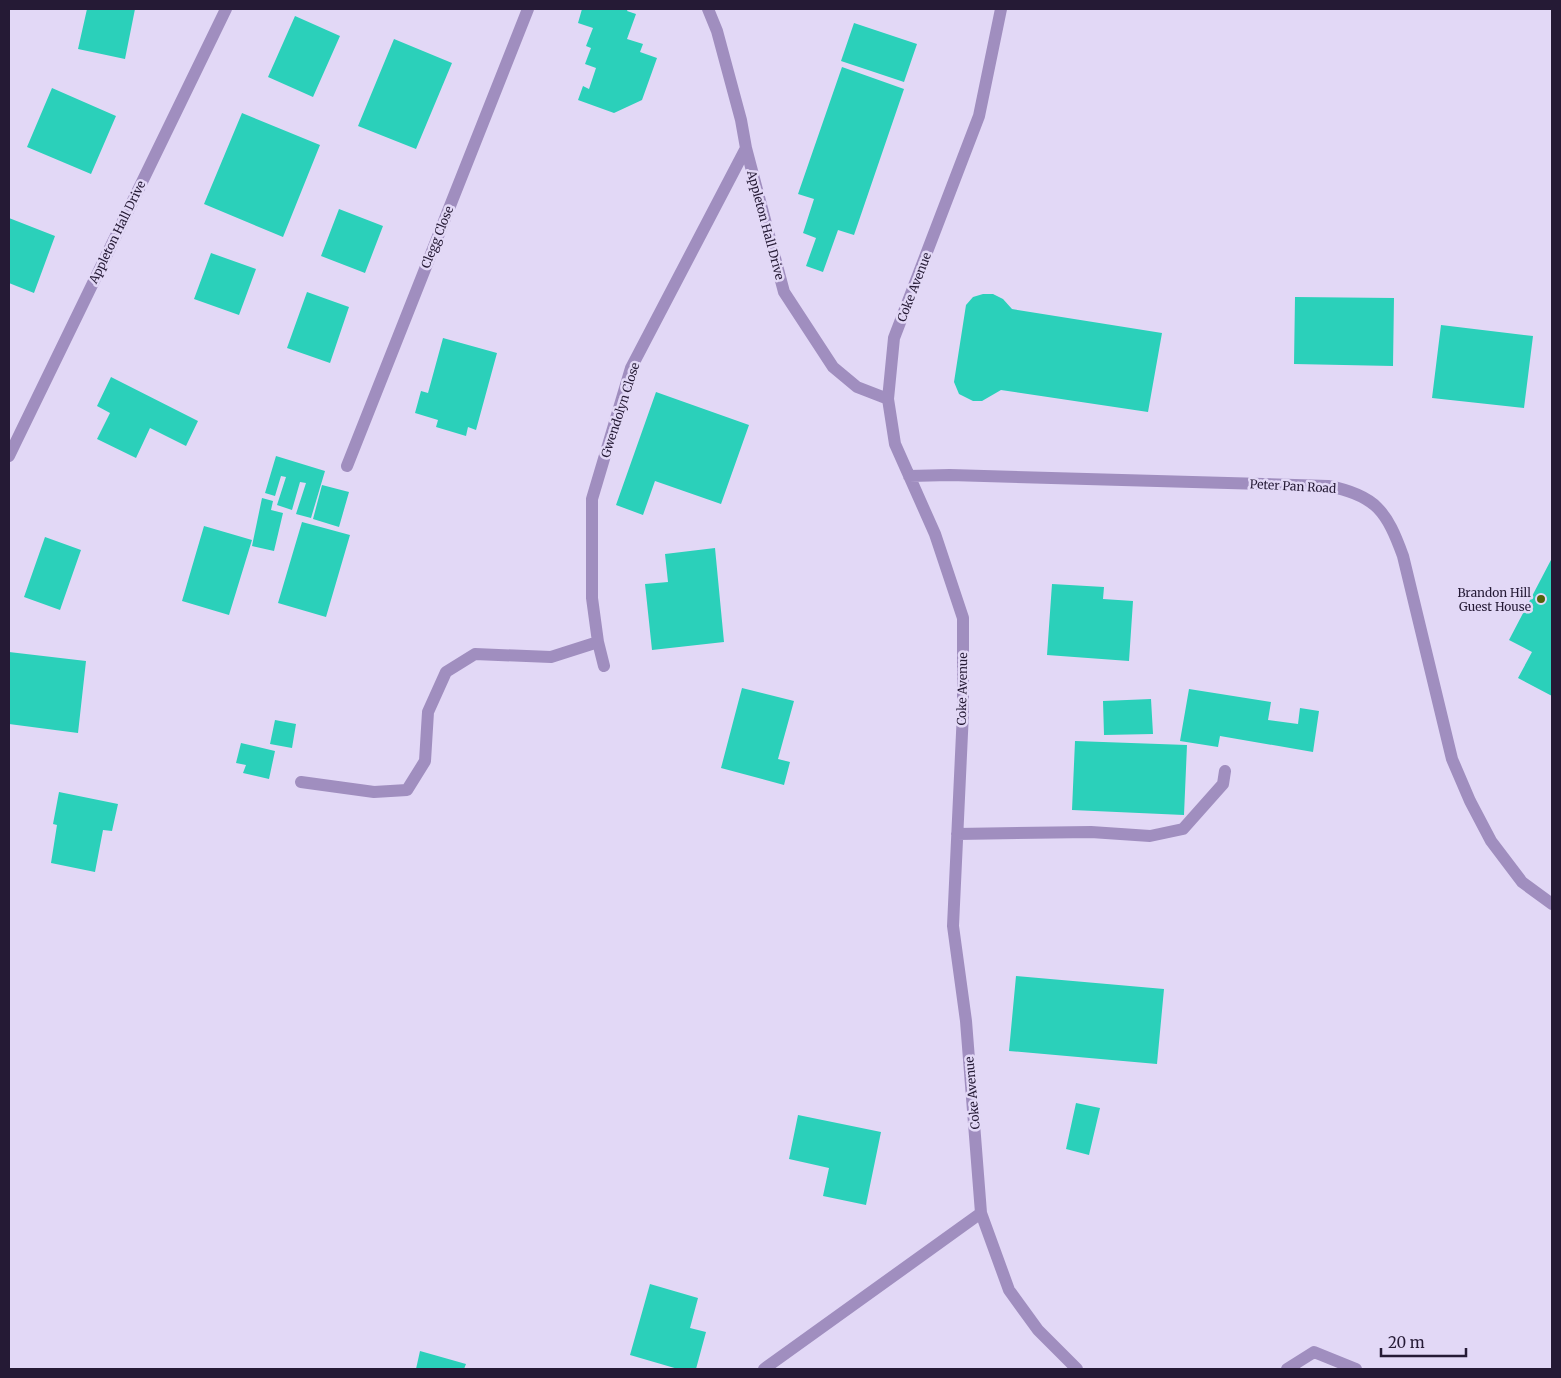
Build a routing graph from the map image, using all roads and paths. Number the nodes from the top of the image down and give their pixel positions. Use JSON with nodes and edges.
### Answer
{"nodes":[{"id":1,"x":226,"y":9,"type":"edge"},
{"id":2,"x":528,"y":9,"type":"edge"},
{"id":3,"x":708,"y":9,"type":"edge"},
{"id":4,"x":1001,"y":9,"type":"edge"},
{"id":5,"x":746,"y":148,"type":"junction"},
{"id":6,"x":888,"y":399,"type":"junction"},
{"id":7,"x":9,"y":456,"type":"edge"},
{"id":8,"x":347,"y":466,"type":"dead end"},
{"id":9,"x":909,"y":476,"type":"junction"},
{"id":10,"x":598,"y":642,"type":"junction"},
{"id":11,"x":604,"y":666,"type":"dead end"},
{"id":12,"x":1225,"y":771,"type":"dead end"},
{"id":13,"x":301,"y":782,"type":"dead end"},
{"id":14,"x":957,"y":834,"type":"junction"},
{"id":15,"x":1552,"y":904,"type":"edge"},
{"id":16,"x":981,"y":1213,"type":"junction"},
{"id":17,"x":764,"y":1369,"type":"edge"},
{"id":18,"x":1077,"y":1369,"type":"edge"},
{"id":19,"x":1287,"y":1369,"type":"edge"},
{"id":20,"x":1356,"y":1369,"type":"edge"}],
"edges":[{"from":1,"to":7,"type":"street","name":"Appleton Hall Drive"},
{"from":2,"to":8,"type":"street","name":"Clegg Close"},
{"from":3,"to":5,"type":"street","name":"Appleton Hall Drive"},
{"from":4,"to":6,"type":"street","name":"Coke Avenue"},
{"from":5,"to":6,"type":"street","name":"Appleton Hall Drive"},
{"from":5,"to":10,"type":"street","name":"Gwendolyn Close"},
{"from":6,"to":9,"type":"street","name":"Coke Avenue"},
{"from":9,"to":14,"type":"street","name":"Coke Avenue"},
{"from":9,"to":15,"type":"street","name":"Peter Pan Road"},
{"from":10,"to":11,"type":"street","name":"Gwendolyn Close"},
{"from":10,"to":13,"type":"street"},
{"from":12,"to":14,"type":"street"},
{"from":14,"to":16,"type":"street","name":"Coke Avenue"},
{"from":16,"to":17,"type":"street"},
{"from":16,"to":18,"type":"street","name":"Coke Avenue"},
{"from":19,"to":20,"type":"street"}]}
